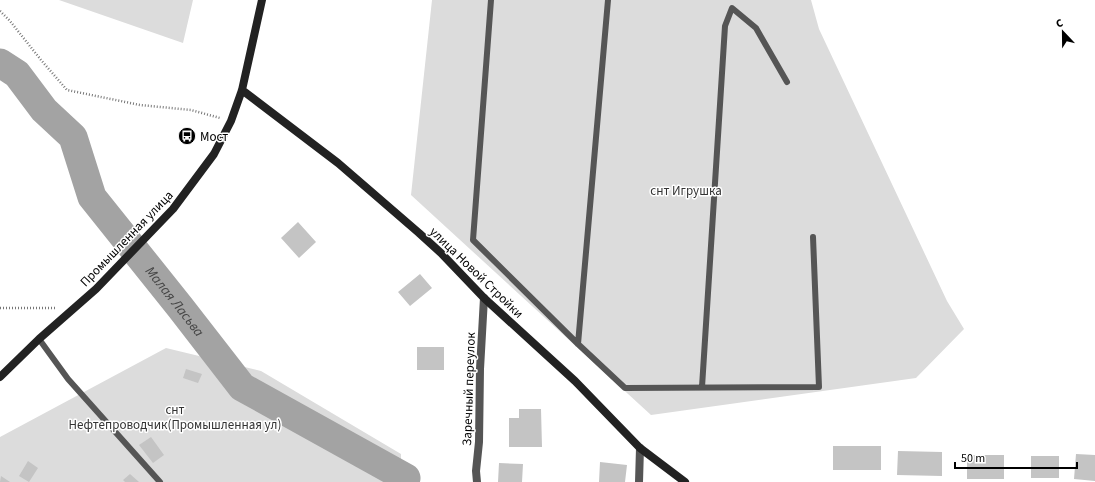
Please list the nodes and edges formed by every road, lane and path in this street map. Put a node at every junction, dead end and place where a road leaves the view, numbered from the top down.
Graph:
1 (262, 0) edge
2 (491, 0) edge
3 (608, 0) edge
4 (0, 11) edge
5 (787, 82) dead end
6 (242, 90) junction
7 (231, 121) junction
8 (813, 237) dead end
9 (484, 298) junction
10 (0, 308) edge
11 (74, 308) junction
12 (39, 339) junction
13 (578, 344) junction
14 (0, 377) edge
15 (702, 387) junction
16 (640, 448) junction
17 (160, 482) edge
18 (477, 482) edge
19 (639, 482) edge
20 (684, 482) edge

1 - 6 street, Промышленная улица
2 - 13 lane
3 - 13 lane
4 - 7 path
5 - 15 lane
6 - 7 street, Промышленная улица
6 - 9 street, улица Новой Стройки
7 - 11 street, Промышленная улица
8 - 15 lane
9 - 16 street, улица Новой Стройки
9 - 18 street, Заречный переулок
10 - 11 path
11 - 12 street, Промышленная улица
12 - 14 street, Промышленная улица
12 - 17 lane
13 - 15 lane
16 - 19 street
16 - 20 street, улица Новой Стройки

